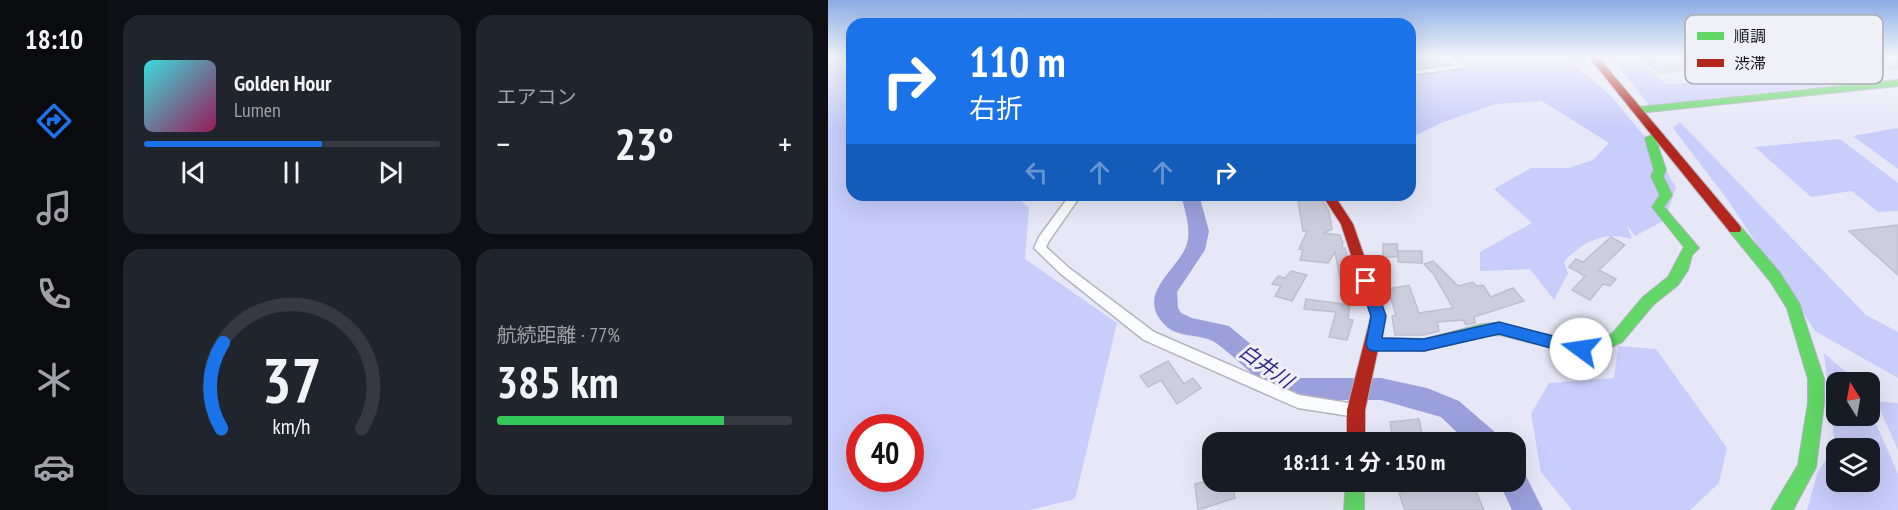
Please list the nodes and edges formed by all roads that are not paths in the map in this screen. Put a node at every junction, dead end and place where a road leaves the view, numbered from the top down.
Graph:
1 (1613, 81) edge
2 (1898, 82) edge
3 (1879, 84) edge
4 (1883, 84) edge
5 (1638, 110) junction
6 (1659, 135) junction
7 (1072, 201) edge
8 (1332, 201) edge
9 (1373, 344) junction
10 (1356, 410) junction
11 (1356, 432) edge
12 (1355, 492) edge
13 (1354, 510) edge
14 (1781, 510) edge

1 - 5 street
2 - 4 street
3 - 5 street
5 - 6 street
6 - 9 street
6 - 14 street
7 - 10 street
8 - 9 street
9 - 10 street
10 - 11 street
12 - 13 street

